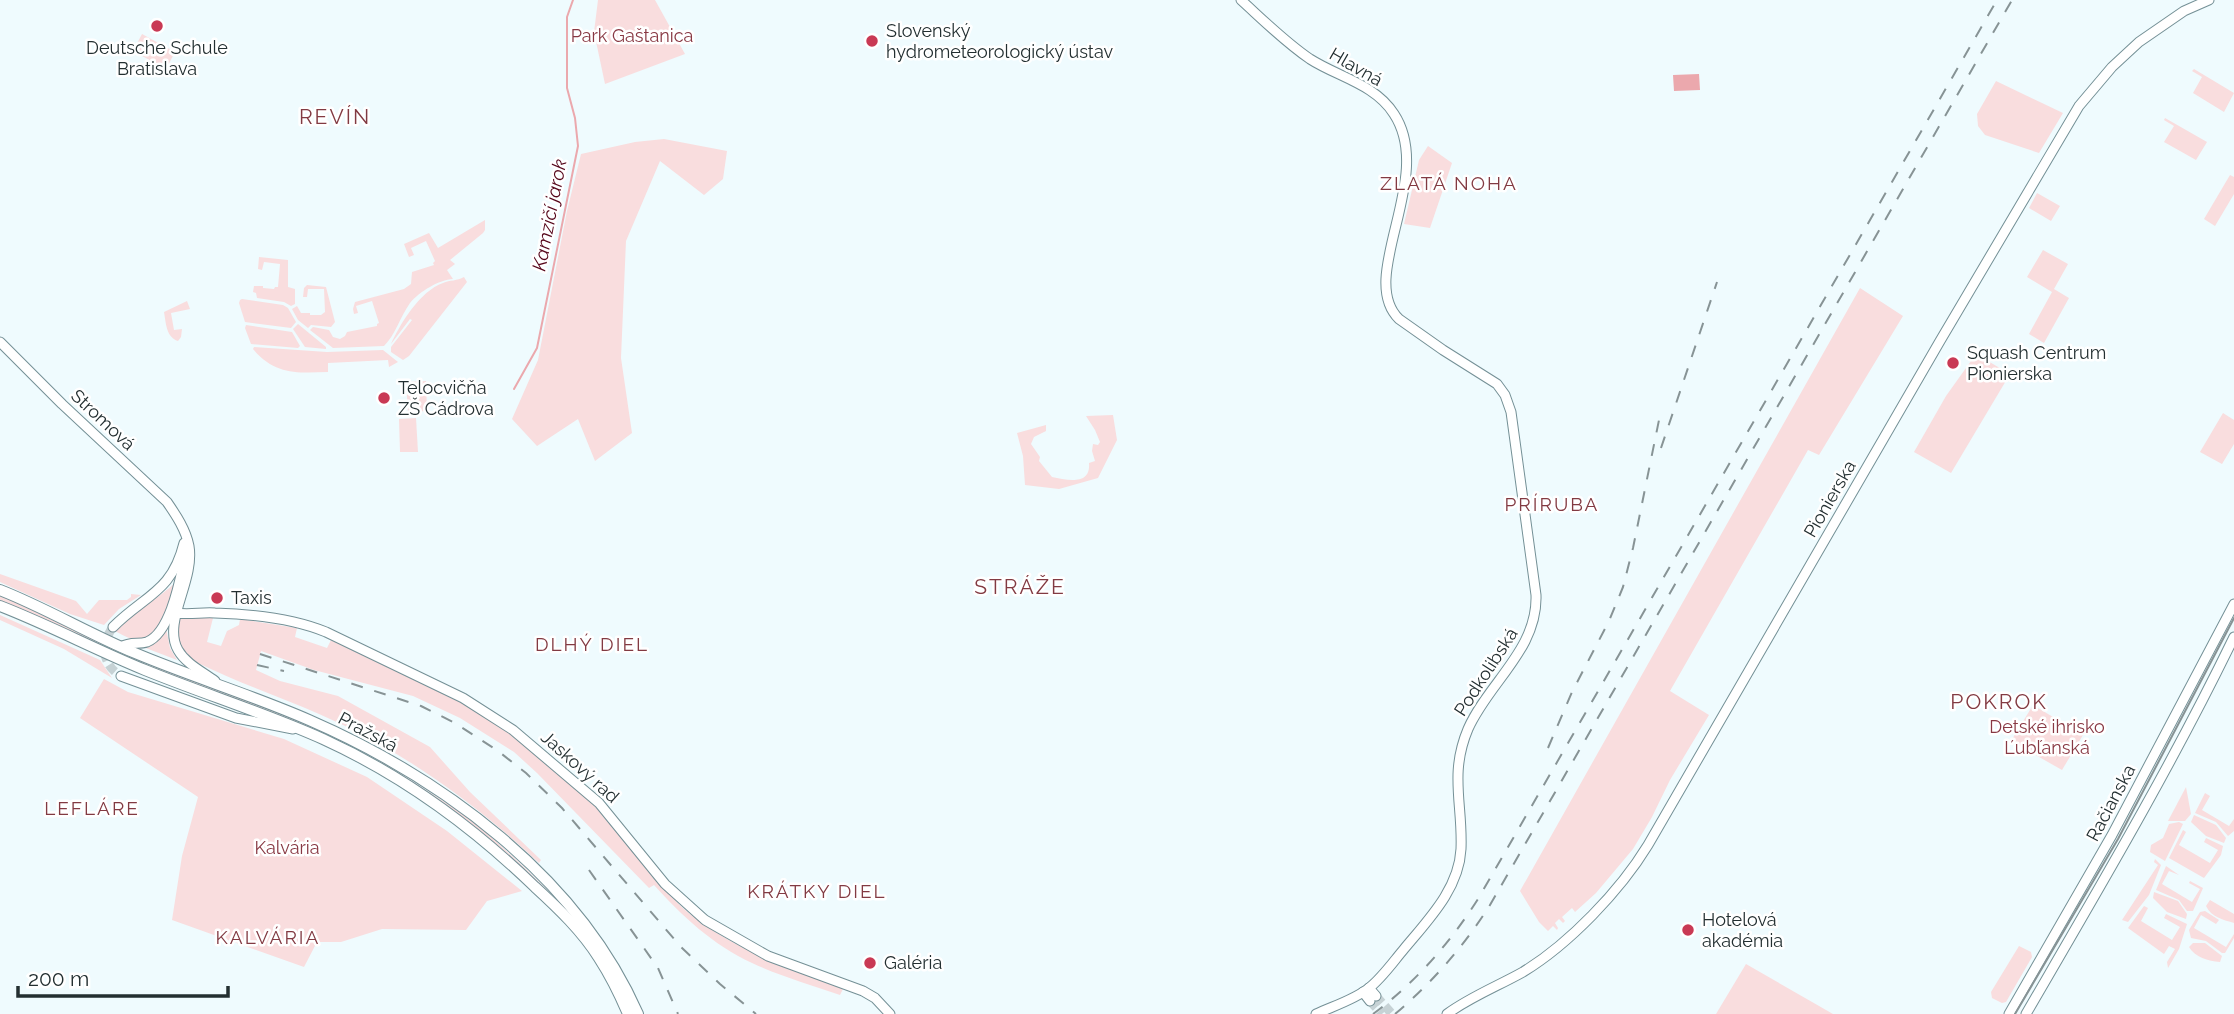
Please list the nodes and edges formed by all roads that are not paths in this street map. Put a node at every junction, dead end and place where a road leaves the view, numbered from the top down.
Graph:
1 (1241, 0) edge
2 (2209, 0) edge
3 (1391, 311) joint
4 (0, 342) edge
5 (181, 525) junction
6 (184, 542) junction
7 (0, 590) edge
8 (177, 604) junction
9 (2234, 604) edge
10 (0, 606) edge
11 (209, 613) junction
12 (113, 627) tunnel mouth
13 (2234, 637) edge
14 (121, 647) junction
15 (121, 676) tunnel mouth
16 (223, 686) junction
17 (302, 730) junction
18 (1366, 990) junction
19 (1373, 998) tunnel mouth
20 (628, 1014) edge
21 (638, 1014) edge
22 (890, 1014) edge
23 (1316, 1014) edge
24 (1447, 1014) edge
25 (2008, 1014) edge
26 (2026, 1014) edge

1 - 3 street, Hlavná
2 - 24 street, Pionierska
3 - 18 street, Podkolibská
4 - 5 street, Stromová
5 - 6 street, Stromová
5 - 8 street, Stromová
6 - 8 street, Stromová
6 - 12 street
7 - 14 main road, Pražská
8 - 11 street, Jaskový rad
8 - 11 street, Jaskový rad
8 - 14 street
8 - 16 street
9 - 25 street, Račianska
10 - 17 main road, Pražská
11 - 22 street, Jaskový rad
13 - 26 street, Račianska
14 - 16 main road, Pražská
15 - 17 street
16 - 21 main road, Pražská
17 - 20 main road, Pražská
18 - 19 street
18 - 23 street

